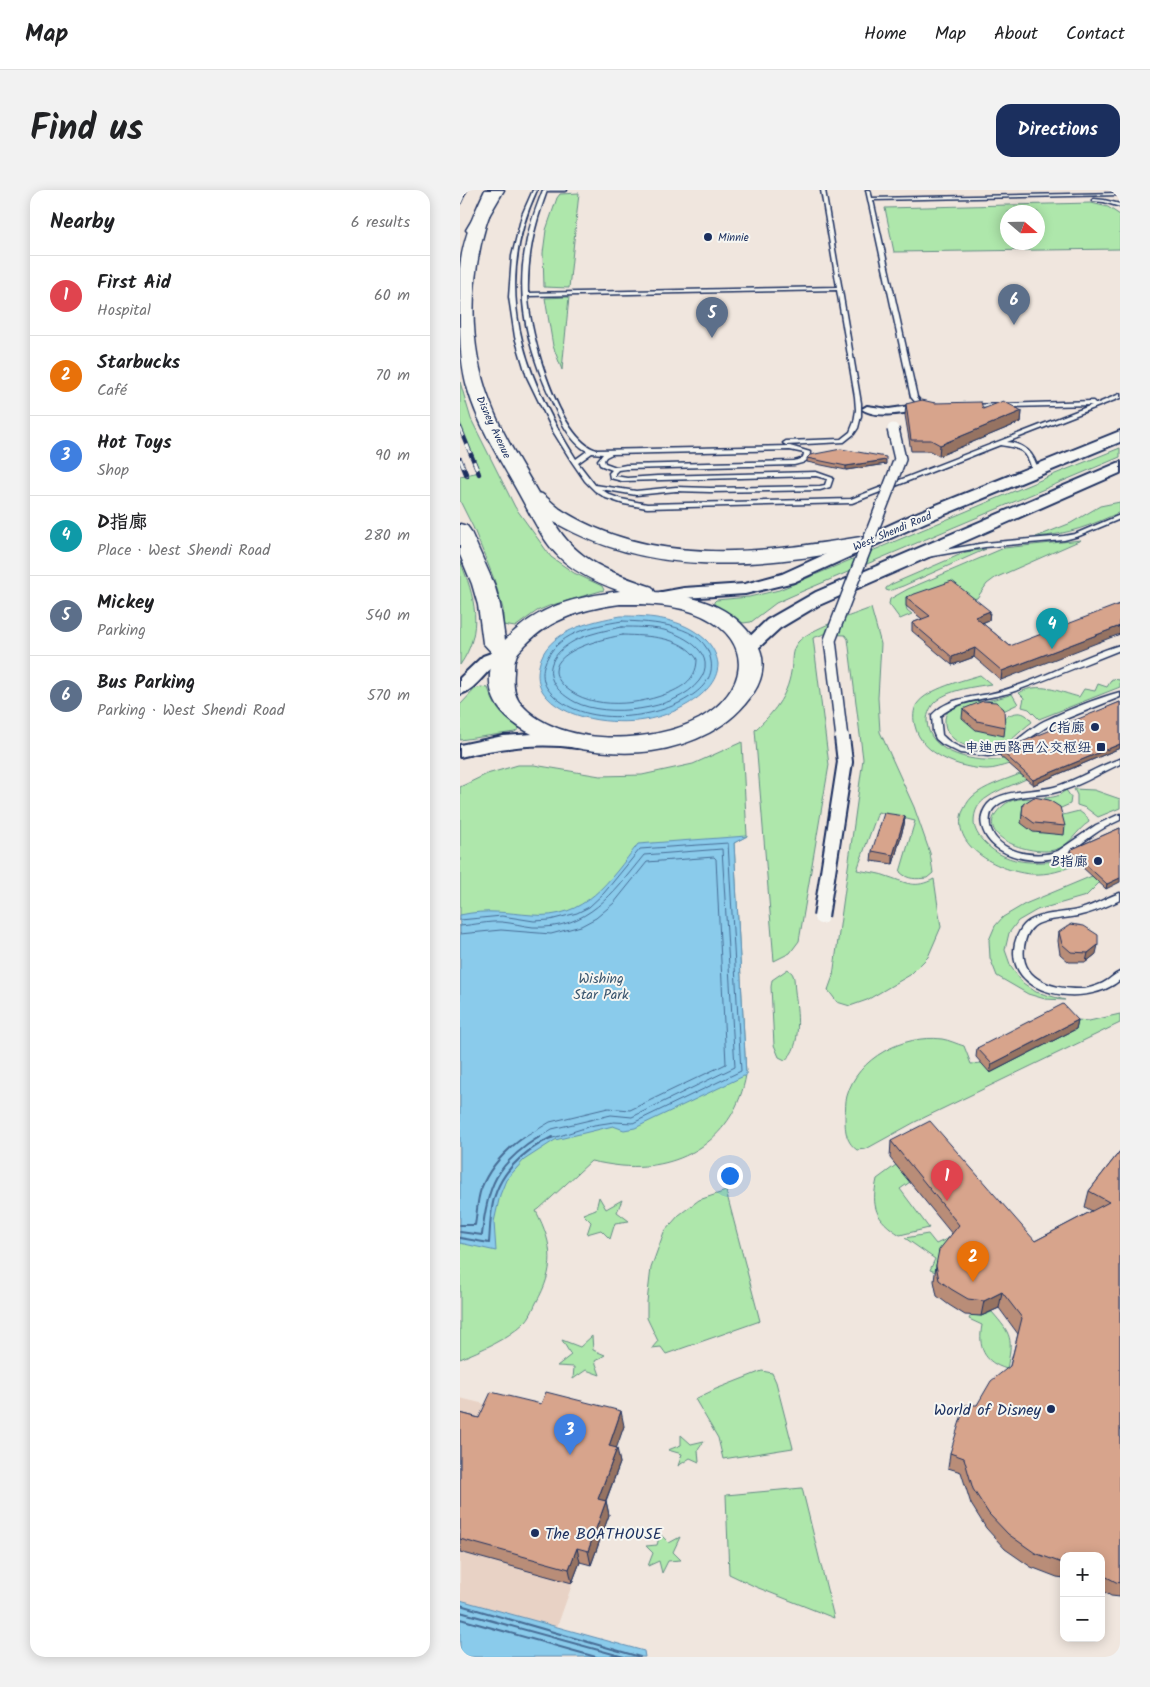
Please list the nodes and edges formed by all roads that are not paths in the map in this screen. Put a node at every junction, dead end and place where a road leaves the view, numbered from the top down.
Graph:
1 (535, 190) edge
2 (545, 190) edge
3 (565, 190) edge
4 (823, 190) edge
5 (868, 190) edge
6 (493, 192) edge
7 (1120, 194) edge
8 (870, 202) junction
9 (1120, 206) edge
10 (840, 288) junction
11 (525, 295) junction
12 (1120, 396) edge
13 (1100, 403) junction
14 (965, 406) edge
15 (936, 407) edge
16 (917, 408) edge
17 (867, 409) dead end
18 (889, 412) junction
19 (1120, 436) edge
20 (999, 444) junction
21 (583, 447) junction
22 (590, 451) junction
23 (610, 452) junction
24 (575, 462) junction
25 (1120, 468) edge
26 (616, 469) junction
27 (1035, 470) junction
28 (593, 486) junction
29 (527, 491) junction
30 (1120, 516) edge
31 (460, 530) edge
32 (861, 543) junction
33 (907, 559) junction
34 (657, 598) junction
35 (1120, 647) edge
36 (748, 648) junction
37 (505, 654) junction
38 (460, 688) edge
39 (1120, 694) edge
40 (577, 742) junction
41 (460, 752) edge
42 (1120, 761) edge
43 (1120, 817) edge
44 (1120, 896) edge
45 (821, 917) dead end
46 (1120, 976) edge

1 - 24 lane
2 - 3 lane
2 - 11 lane
4 - 10 lane
5 - 8 lane
6 - 29 highway, Disney Avenue
7 - 8 lane
8 - 9 lane
8 - 15 lane
10 - 11 lane
10 - 21 lane
11 - 21 lane
12 - 13 lane
13 - 14 lane
13 - 20 lane
16 - 18 street
17 - 18 street
18 - 45 street, bridge
19 - 27 street, West Shendi Road
20 - 27 lane
20 - 28 lane
21 - 22 lane
22 - 23 lane
22 - 24 lane
23 - 26 lane
23 - 26 lane
24 - 28 lane
25 - 33 street
26 - 28 lane
27 - 32 street, West Shendi Road
29 - 32 highway
29 - 34 highway, Disney Avenue
30 - 33 lane
31 - 37 highway
32 - 34 street, West Shendi Road
33 - 36 street
34 - 36 highway
34 - 37 highway
35 - 39 lane
36 - 40 highway
37 - 38 street
37 - 40 highway
40 - 41 street
42 - 43 lane
44 - 46 lane

